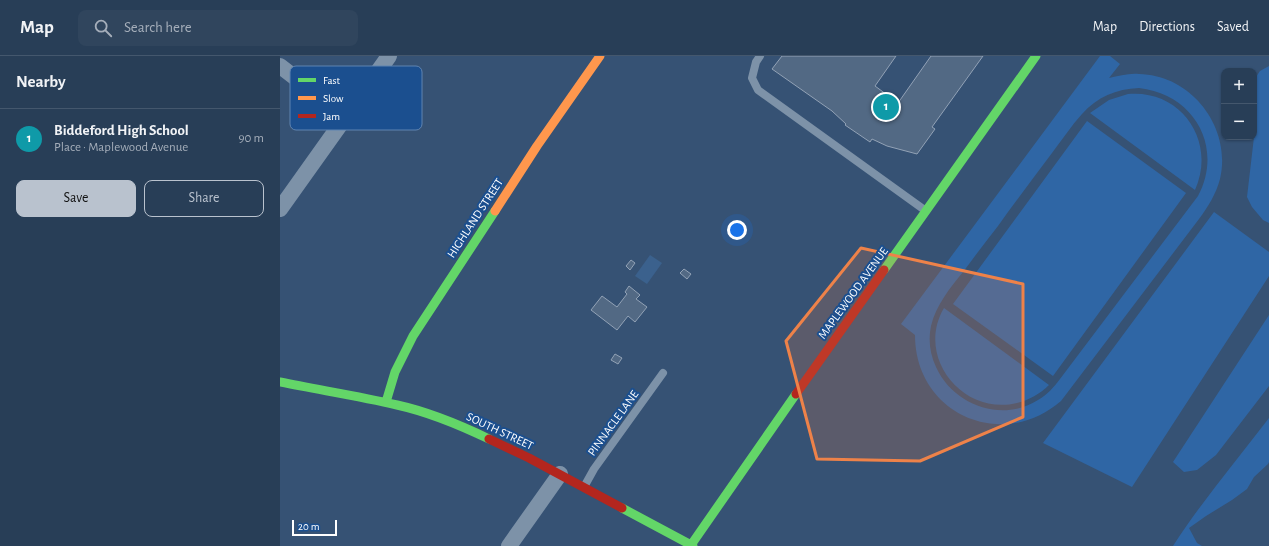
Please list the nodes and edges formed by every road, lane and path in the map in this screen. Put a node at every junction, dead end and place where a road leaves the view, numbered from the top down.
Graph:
1 (390, 56) edge
2 (600, 56) edge
3 (760, 56) edge
4 (1036, 56) edge
5 (280, 66) edge
6 (383, 66) edge
7 (290, 74) edge
8 (337, 130) edge
9 (280, 209) edge
10 (927, 212) junction
11 (663, 373) dead end
12 (280, 382) edge
13 (386, 402) junction
14 (560, 474) junction
15 (583, 487) junction
16 (692, 545) edge
17 (508, 546) edge

1 - 6 street
2 - 13 street, HIGHLAND STREET
3 - 10 lane
4 - 10 street, MAPLEWOOD AVENUE
5 - 7 street
8 - 9 street
10 - 16 street, MAPLEWOOD AVENUE
11 - 15 lane, PINNACLE LANE
12 - 13 street, SOUTH STREET
13 - 14 street, SOUTH STREET
14 - 15 street, SOUTH STREET
14 - 17 street
15 - 16 street, SOUTH STREET

